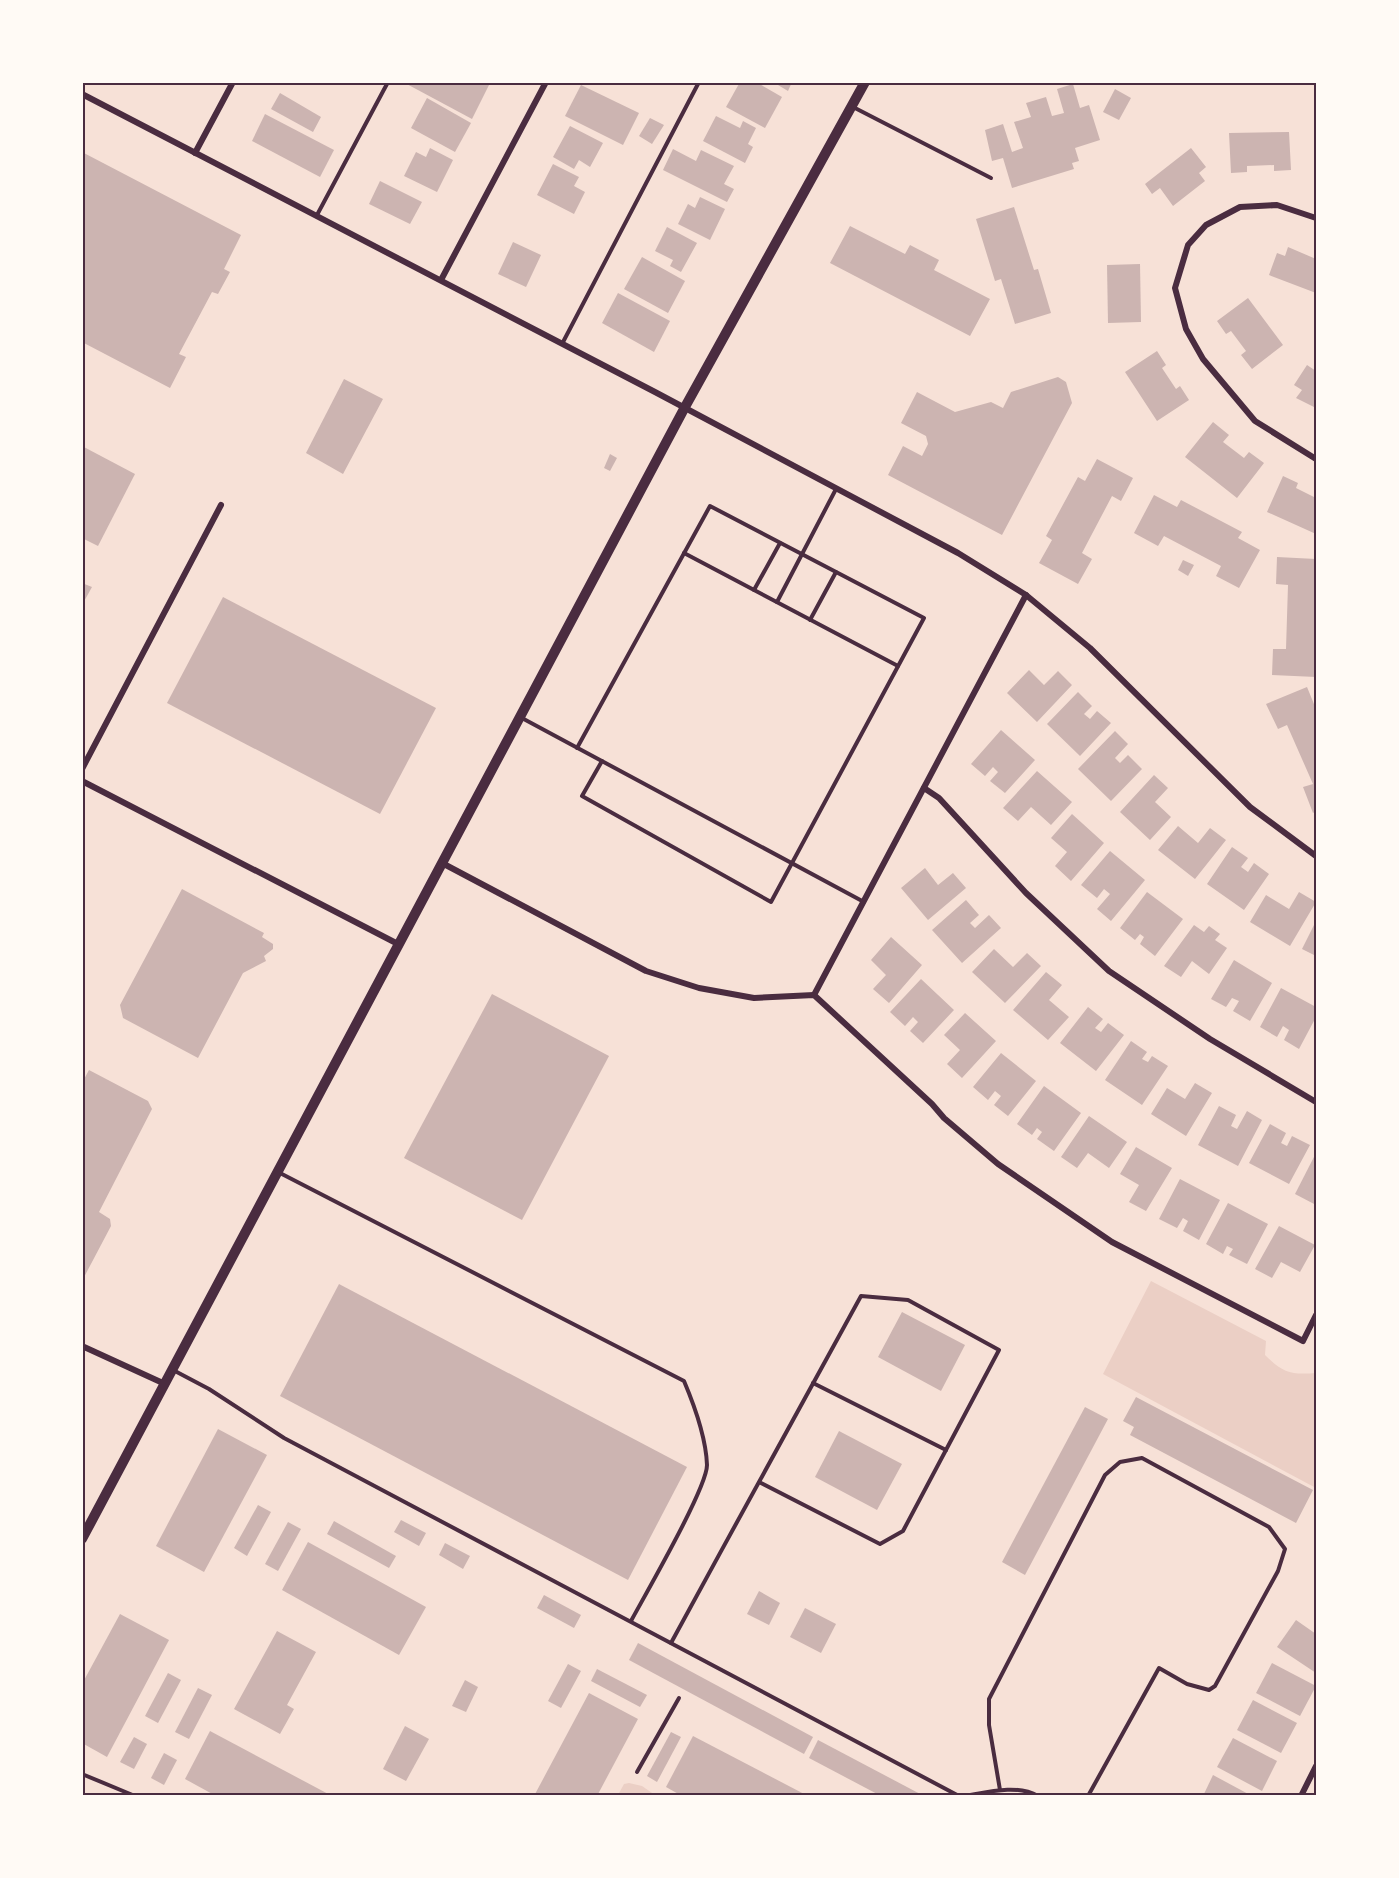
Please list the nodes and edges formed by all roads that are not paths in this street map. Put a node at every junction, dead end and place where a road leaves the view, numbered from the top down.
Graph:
1 (233, 82) edge
2 (388, 82) edge
3 (546, 82) edge
4 (699, 82) edge
5 (866, 82) edge
6 (82, 94) edge
7 (852, 107) junction
8 (195, 153) junction
9 (991, 178) dead end
10 (317, 215) junction
11 (1317, 218) edge
12 (441, 280) junction
13 (562, 344) junction
14 (685, 407) junction
15 (1317, 459) edge
16 (837, 488) junction
17 (221, 505) dead end
18 (780, 543) junction
19 (684, 553) junction
20 (802, 554) junction
21 (836, 572) junction
22 (754, 590) junction
23 (1026, 595) junction
24 (777, 602) junction
25 (810, 620) junction
26 (898, 666) junction
27 (520, 716) junction
28 (577, 747) junction
29 (602, 761) junction
30 (82, 769) edge
31 (82, 781) edge
32 (924, 788) junction
33 (1317, 856) edge
34 (442, 863) junction
35 (793, 864) junction
36 (864, 902) junction
37 (398, 944) junction
38 (814, 995) junction
39 (1317, 1102) edge
40 (278, 1172) junction
41 (1317, 1315) edge
42 (82, 1346) edge
43 (172, 1370) junction
44 (813, 1383) junction
45 (165, 1384) junction
46 (946, 1450) junction
47 (759, 1482) junction
48 (82, 1539) edge
49 (631, 1621) junction
50 (671, 1643) junction
51 (679, 1698) dead end
52 (1317, 1766) edge
53 (637, 1772) dead end
54 (82, 1774) edge
55 (1000, 1790) junction
56 (135, 1796) edge
57 (959, 1796) edge
58 (965, 1796) edge
59 (1038, 1796) edge
60 (1088, 1796) edge
61 (1301, 1796) edge

1 - 8 street
2 - 10 lane
3 - 12 street
4 - 13 lane
5 - 7 street
6 - 8 street
7 - 9 lane
7 - 14 street
8 - 10 street
10 - 12 street
11 - 15 street
12 - 13 street
13 - 14 street
14 - 16 street
14 - 27 street
16 - 20 lane
16 - 23 street
17 - 30 street
18 - 19 lane
18 - 20 lane
18 - 22 lane
19 - 22 lane
19 - 28 lane
20 - 21 lane
20 - 24 lane
21 - 25 lane
21 - 26 lane
22 - 24 lane
23 - 32 street
23 - 33 street
24 - 25 lane
25 - 26 lane
26 - 35 lane
27 - 28 lane
27 - 34 street
28 - 29 lane
29 - 35 lane
29 - 35 lane
31 - 37 street
32 - 36 street
32 - 39 street
34 - 37 street
34 - 38 street
35 - 36 lane
36 - 38 street
37 - 40 street
38 - 41 street
40 - 43 street
40 - 49 lane
42 - 45 street
43 - 45 street
43 - 49 lane
44 - 46 lane
44 - 46 lane
44 - 47 lane
45 - 48 street
46 - 47 lane
47 - 50 lane
49 - 50 lane
50 - 57 lane
51 - 53 lane
52 - 61 street
54 - 56 lane
55 - 58 lane
55 - 59 lane
55 - 60 lane

